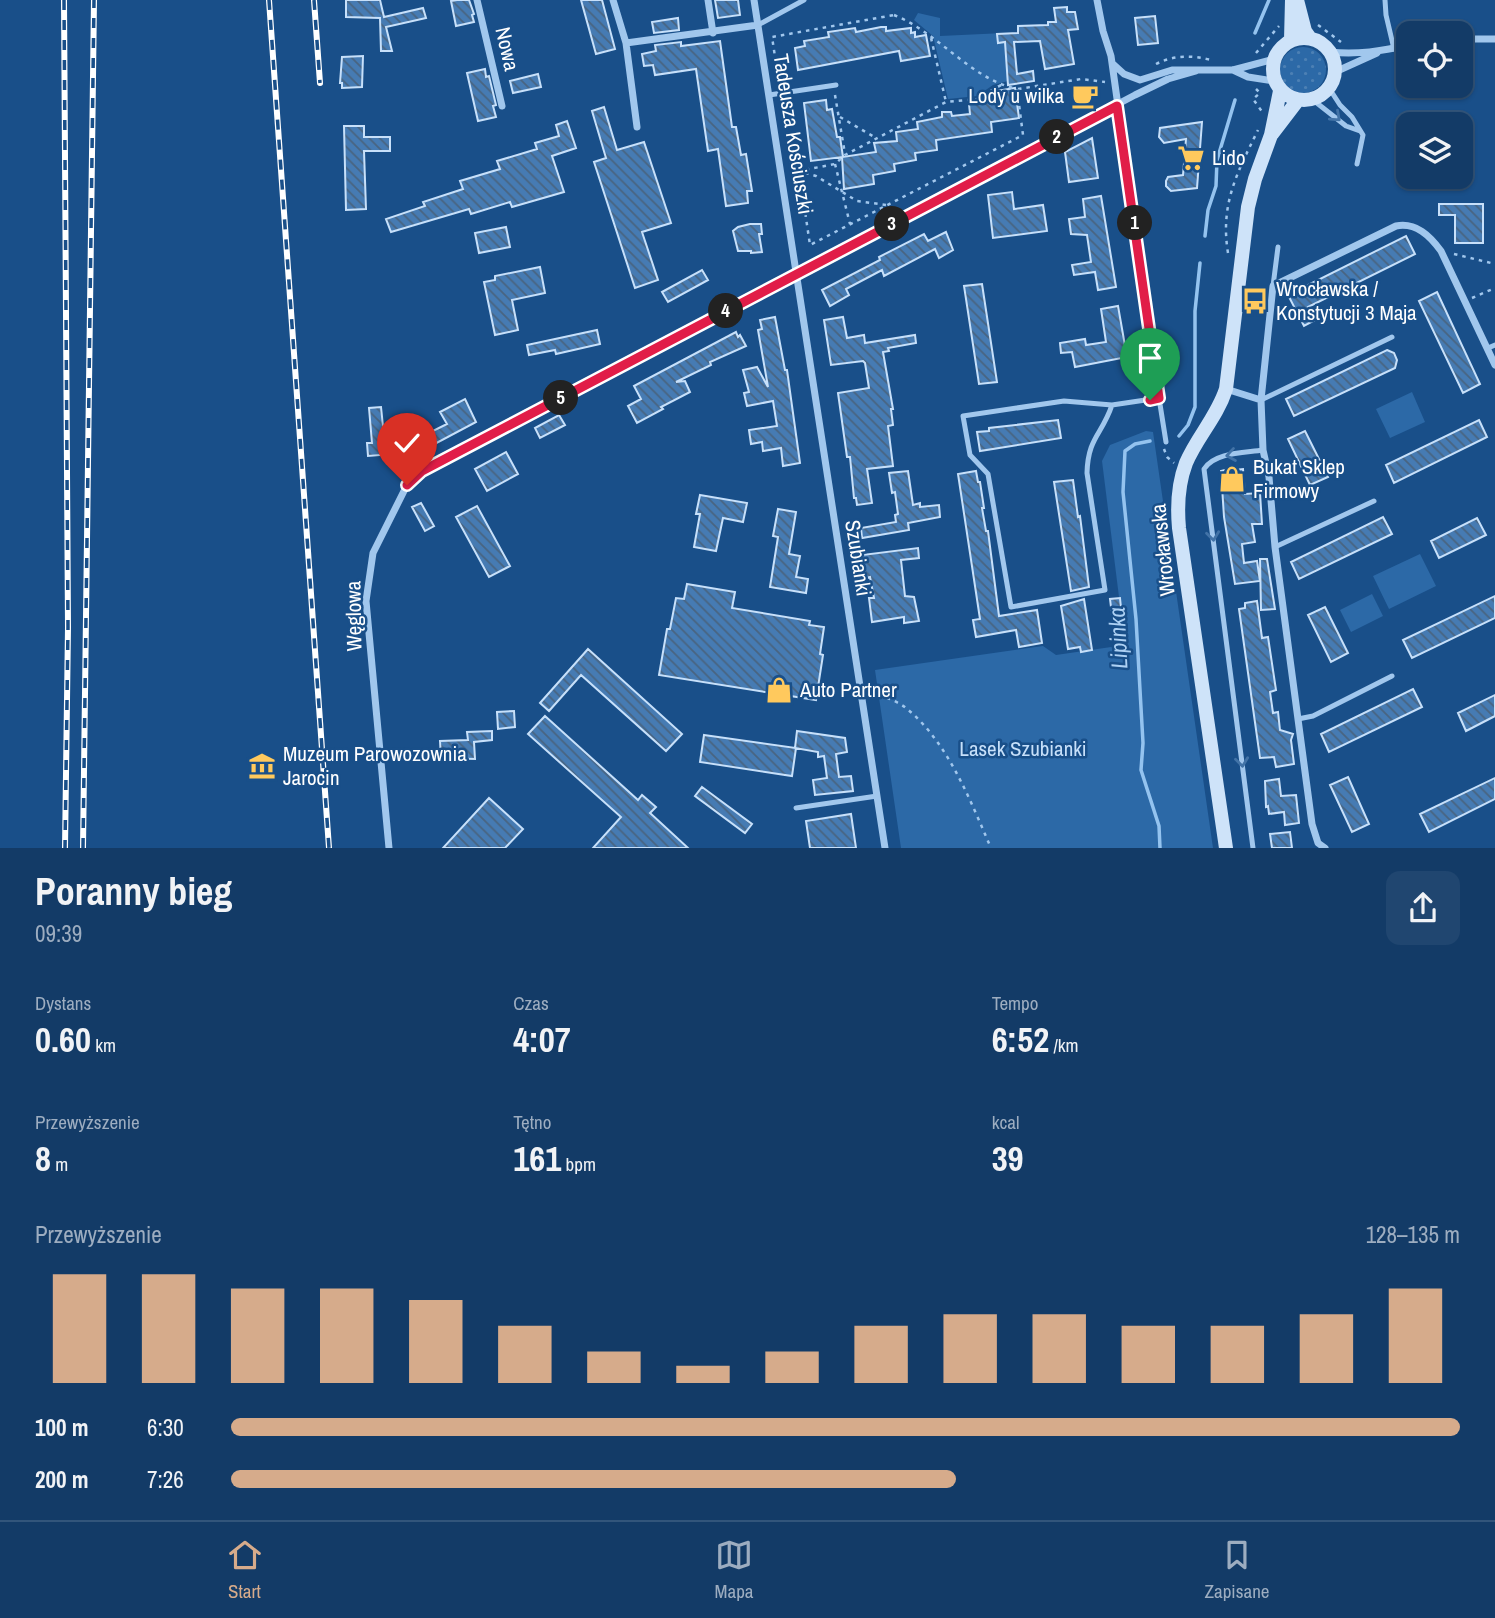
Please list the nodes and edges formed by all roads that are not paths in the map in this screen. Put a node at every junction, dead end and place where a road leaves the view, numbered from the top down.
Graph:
1 (477, 0) edge
2 (613, 0) edge
3 (708, 0) edge
4 (754, 0) edge
5 (804, 0) edge
6 (1097, 0) edge
7 (1294, 0) edge
8 (1385, 0) edge
9 (1297, 22) junction
10 (758, 25) junction
11 (713, 33) junction
12 (1310, 38) junction
13 (1473, 39) edge
14 (1495, 39) edge
15 (1291, 40) junction
16 (626, 43) junction
17 (1394, 49) joint
18 (1337, 50) junction
19 (1377, 52) junction
20 (1274, 59) junction
21 (1113, 64) junction
22 (1233, 70) junction
23 (1196, 71) junction
24 (1335, 72) junction
25 (836, 85) dead end
26 (1277, 86) junction
27 (1329, 88) junction
28 (769, 95) junction
29 (1305, 100) junction
30 (502, 106) dead end
31 (1117, 106) junction
32 (637, 127) dead end
33 (1360, 131) junction
34 (1271, 135) junction
35 (1357, 164) dead end
36 (1278, 247) dead end
37 (797, 273) junction
38 (1272, 286) junction
39 (1392, 337) dead end
40 (1491, 346) edge
41 (1495, 365) edge
42 (1226, 390) junction
43 (1159, 398) junction
44 (1261, 400) junction
45 (1112, 405) junction
46 (1166, 442) dead end
47 (1263, 450) junction
48 (1374, 501) dead end
49 (1275, 547) junction
50 (1392, 676) dead end
51 (1298, 719) junction
52 (877, 796) junction
53 (796, 808) dead end
54 (388, 848) edge
55 (885, 848) edge
56 (1226, 848) edge
57 (1253, 848) edge
58 (1325, 848) edge

1 - 30 street, Nowa
2 - 16 street
3 - 11 street
4 - 10 street, Tadeusza Kościuszki
5 - 10 lane
6 - 21 street
7 - 9 street
8 - 17 lane
9 - 12 street
9 - 15 street
10 - 11 street
10 - 28 street, Tadeusza Kościuszki
11 - 16 street
12 - 15 street
12 - 18 street
13 - 14 street
15 - 20 street
16 - 32 street
17 - 19 street
18 - 19 street
18 - 24 street
19 - 24 street
20 - 22 street, Węglowa
20 - 26 street
21 - 23 street, Węglowa
21 - 31 street
22 - 23 street, Węglowa
22 - 26 street, Węglowa
23 - 31 street, Węglowa
24 - 27 street
25 - 28 lane
26 - 29 street
26 - 34 street, Wrocławska
27 - 29 street
27 - 33 lane
28 - 37 street, Tadeusza Kościuszki
29 -> 33 lane
29 - 34 street, Wrocławska
31 - 37 street, Węglowa
31 - 43 street
33 - 35 lane
34 - 42 street, Wrocławska
36 - 38 lane
37 - 52 street, Szubianki
37 - 54 street, Węglowa
38 - 40 street
38 - 44 street
39 - 44 lane
40 - 41 street
42 - 44 street
42 - 56 street, Wrocławska
43 - 45 lane
43 - 46 lane
44 - 47 street
45 - 45 lane
47 - 49 street
47 -> 57 lane
48 - 49 lane
49 - 51 street
50 - 51 lane
51 - 58 street
52 - 53 lane
52 - 55 street, Szubianki

